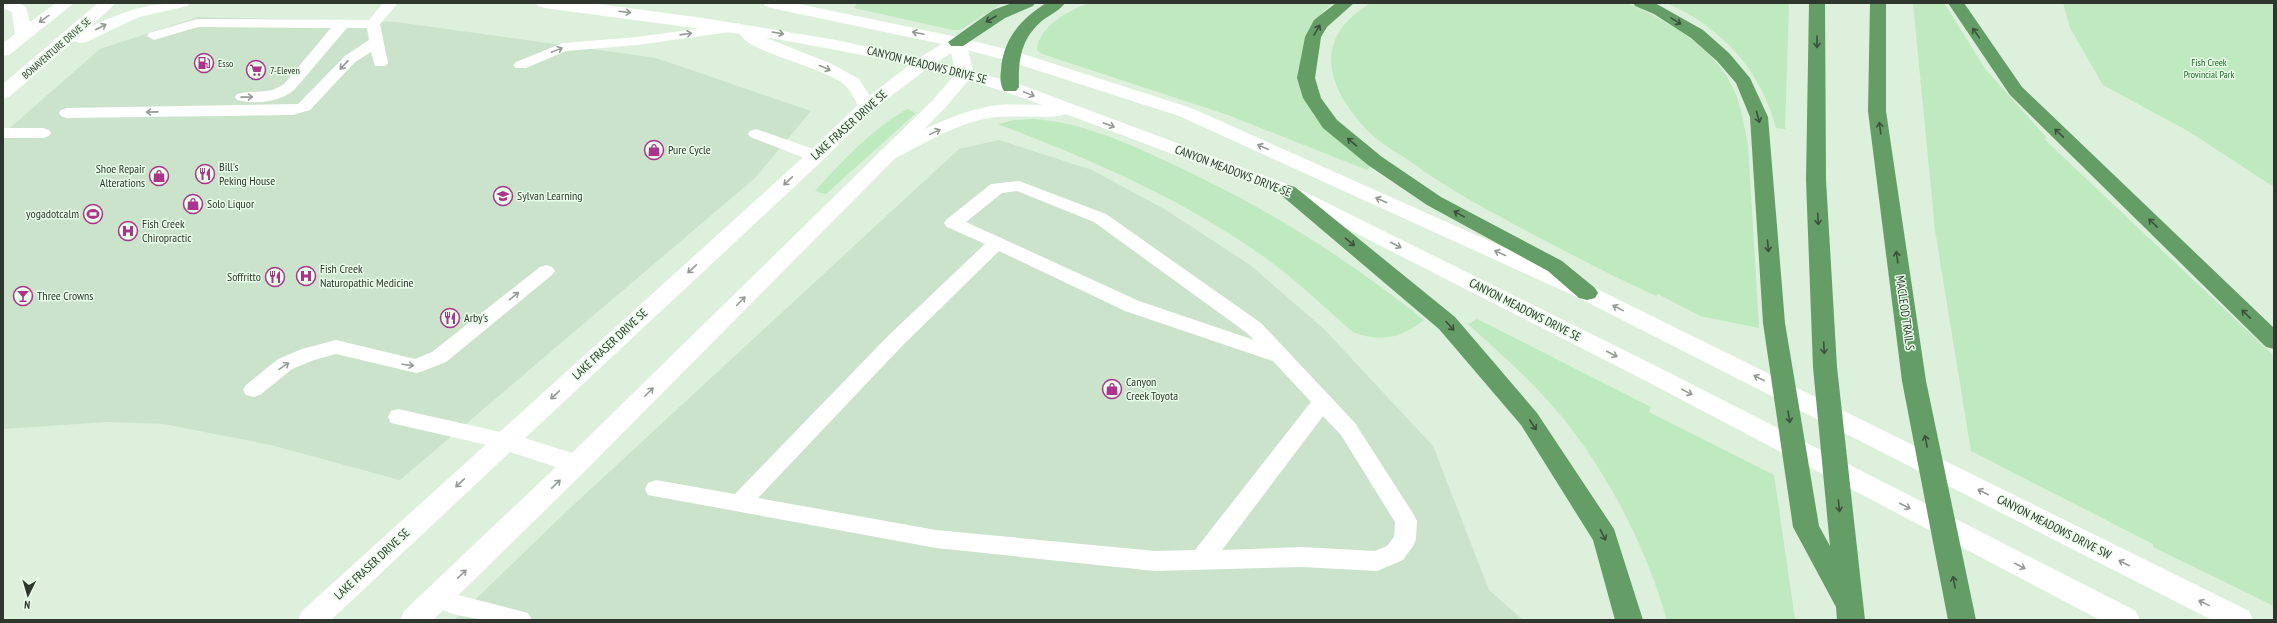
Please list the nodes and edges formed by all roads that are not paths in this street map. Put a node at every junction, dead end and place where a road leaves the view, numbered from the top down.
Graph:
1 (6, 3) edge
2 (66, 3) edge
3 (108, 3) edge
4 (182, 3) edge
5 (391, 3) edge
6 (544, 3) edge
7 (771, 3) edge
8 (1026, 3) edge
9 (1057, 3) edge
10 (1346, 3) edge
11 (1641, 3) edge
12 (1817, 3) edge
13 (1878, 3) edge
14 (1956, 3) edge
15 (343, 24) junction
16 (373, 24) junction
17 (740, 27) junction
18 (23, 34) junction
19 (154, 36) dead end
20 (376, 42) junction
21 (956, 42) junction
22 (54, 50) junction
23 (3, 51) edge
24 (1011, 56) junction
25 (380, 62) dead end
26 (922, 64) junction
27 (521, 65) dead end
28 (965, 74) junction
29 (1010, 87) junction
30 (3, 93) edge
31 (82, 99) dead end
32 (867, 106) junction
33 (1072, 111) junction
34 (67, 113) dead end
35 (3, 133) edge
36 (43, 134) dead end
37 (756, 134) dead end
38 (887, 155) junction
39 (816, 156) junction
40 (1288, 191) junction
41 (997, 243) junction
42 (546, 271) dead end
43 (1588, 293) junction
44 (2274, 341) edge
45 (1282, 357) junction
46 (253, 390) dead end
47 (1322, 402) junction
48 (398, 417) dead end
49 (505, 441) junction
50 (576, 464) junction
51 (656, 489) dead end
52 (739, 504) junction
53 (1200, 560) junction
54 (439, 596) junction
55 (1850, 612) edge
56 (312, 620) edge
57 (414, 620) edge
58 (520, 620) edge
59 (1629, 620) edge
60 (1962, 620) edge
61 (2126, 620) edge
62 (2239, 620) edge

1 - 18 main road
2 -> 18 main road
3 - 22 main road, BONAVENTURE DRIVE SE
22 -> 4 main road
5 - 16 lane
6 -> 17 main road, CANYON MEADOWS DRIVE SE
21 -> 7 main road
8 -> 21 highway
9 - 24 highway
43 -> 10 highway
11 -> 55 highway
12 -> 55 highway
60 -> 13 highway, MACLEOD TRAIL S
44 -> 14 highway
15 - 16 lane
15 - 19 lane
31 -> 15 lane
16 - 20 lane
17 -> 26 main road, CANYON MEADOWS DRIVE SE
27 -> 17 lane
17 -> 32 main road
18 - 23 main road
20 - 25 lane
20 -> 34 lane
21 - 24 main road
21 - 26 main road, LAKE FRASER DRIVE SE
21 - 28 main road
22 - 30 main road, BONAVENTURE DRIVE SE
24 - 29 highway
43 -> 24 main road
26 - 28 main road, CANYON MEADOWS DRIVE SE
26 - 32 main road, LAKE FRASER DRIVE SE
28 - 29 main road, CANYON MEADOWS DRIVE SE
28 - 38 main road
29 -> 33 main road, CANYON MEADOWS DRIVE SE
32 - 39 main road, LAKE FRASER DRIVE SE
38 -> 33 main road
33 -> 40 main road, CANYON MEADOWS DRIVE SE
35 - 36 lane
37 - 39 lane
50 -> 38 main road
39 -> 49 main road, LAKE FRASER DRIVE SE
40 -> 59 highway
40 -> 61 main road, CANYON MEADOWS DRIVE SE
41 - 45 lane
41 - 45 lane
41 - 52 lane
46 -> 42 lane
62 -> 43 main road, CANYON MEADOWS DRIVE SW
45 - 47 lane
47 - 53 lane
47 - 53 lane
48 - 49 lane
49 - 50 main road
49 -> 56 main road, LAKE FRASER DRIVE SE
54 -> 50 main road
51 - 52 lane
52 - 53 lane
54 - 57 main road
54 - 58 lane

